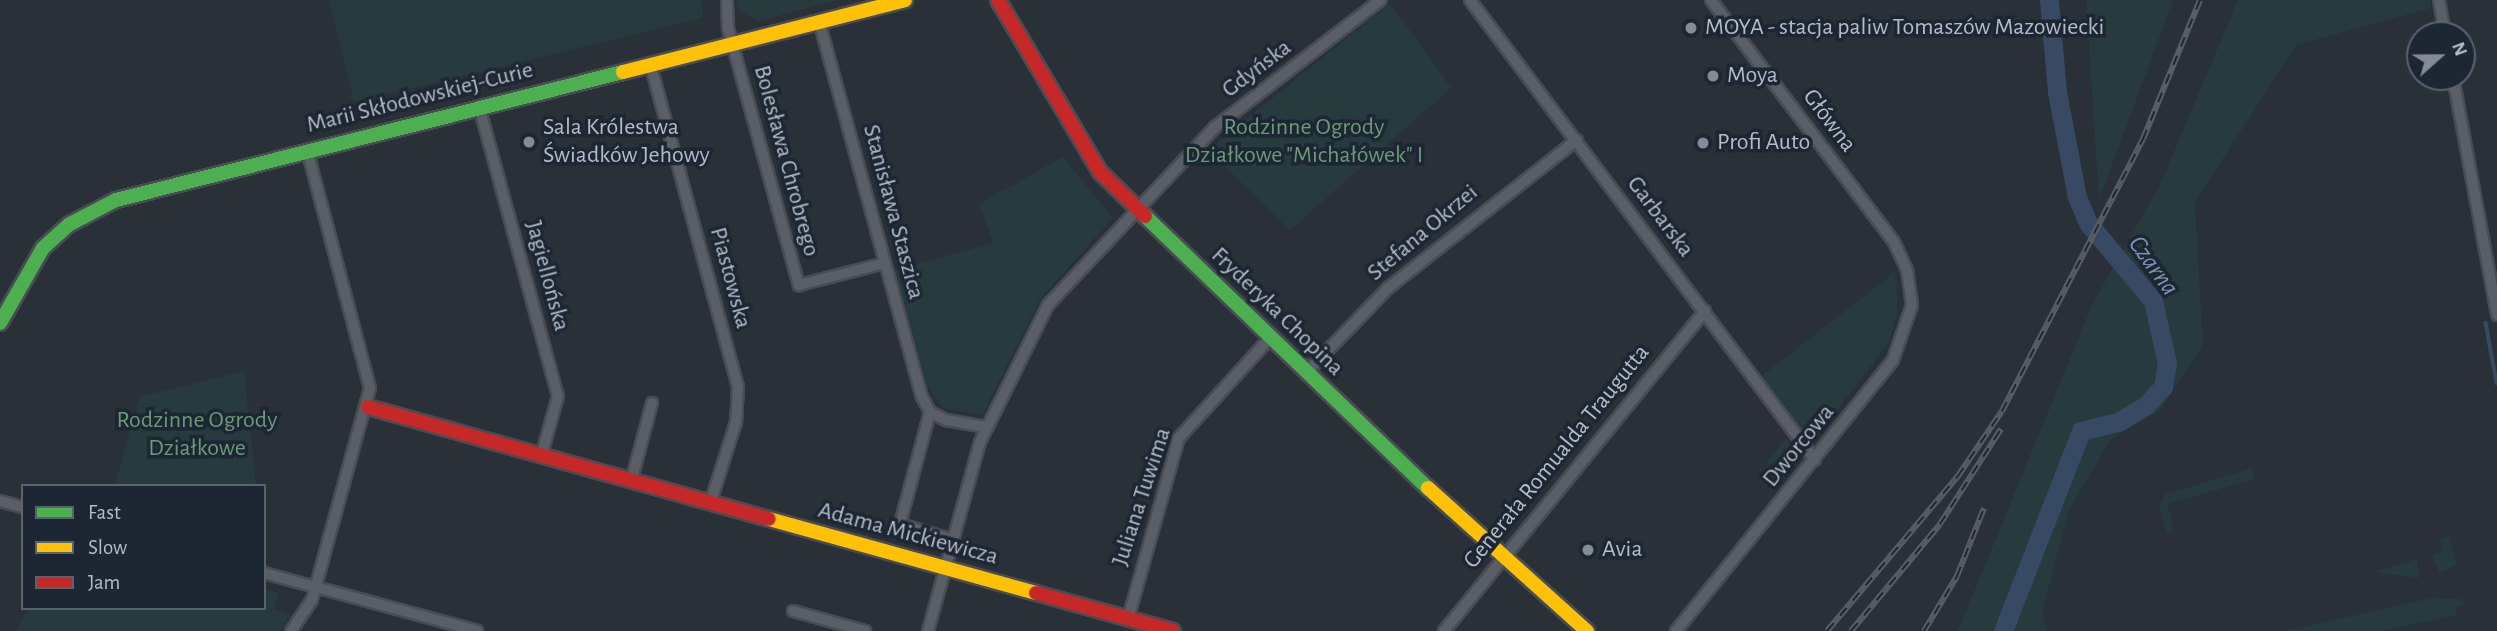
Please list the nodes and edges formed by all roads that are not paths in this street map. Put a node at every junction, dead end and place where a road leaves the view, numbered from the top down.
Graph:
1 (727, 0) edge
2 (905, 0) edge
3 (998, 0) edge
4 (1381, 0) edge
5 (1470, 0) edge
6 (1711, 0) edge
7 (2439, 0) edge
8 (819, 21) junction
9 (2443, 21) edge
10 (732, 42) junction
11 (650, 63) junction
12 (2456, 91) edge
13 (479, 106) junction
14 (1577, 140) junction
15 (307, 150) junction
16 (1136, 208) junction
17 (2492, 258) edge
18 (885, 263) junction
19 (1908, 270) joint
20 (1705, 312) junction
21 (2497, 312) edge
22 (1, 316) edge
23 (1271, 337) junction
24 (1307, 372) junction
25 (652, 403) dead end
26 (368, 407) junction
27 (930, 412) junction
28 (986, 427) junction
29 (541, 457) junction
30 (1815, 460) junction
31 (631, 482) junction
32 (0, 501) edge
33 (710, 503) junction
34 (21, 506) edge
35 (953, 540) junction
36 (1503, 559) junction
37 (945, 568) junction
38 (266, 574) edge
39 (315, 587) junction
40 (793, 611) dead end
41 (1128, 619) junction
42 (1570, 619) junction
43 (291, 631) edge
44 (477, 631) edge
45 (865, 631) edge
46 (928, 631) edge
47 (1173, 631) edge
48 (1444, 631) edge
49 (1581, 631) edge
50 (1587, 631) edge
51 (1676, 631) edge

1 - 10 street
2 - 8 street, Marii Skłodowskiej-Curie
3 - 16 street, Fryderyka Chopina
4 - 16 street, Gdyńska
5 - 14 street, Garbarska
6 - 19 street, Główna
7 - 9 street
8 - 10 street, Marii Skłodowskiej-Curie
8 - 18 street, Stanisława Staszica
10 - 11 street, Marii Skłodowskiej-Curie
10 - 18 street, Bolesława Chrobrego
11 - 13 street, Marii Skłodowskiej-Curie
11 - 33 street, Piastowska
12 - 17 street
13 - 15 street, Marii Skłodowskiej-Curie
13 - 29 street, Jagiellońska
14 - 20 street, Garbarska
14 - 24 street, Stefana Okrzei
15 - 22 street, Marii Skłodowskiej-Curie
15 - 26 street
16 - 23 street, Fryderyka Chopina
16 - 28 street, Gdyńska
17 - 21 street
18 - 27 street, Stanisława Staszica
19 - 30 street, Dworcowa
20 - 30 street, Garbarska
20 - 36 street, Generała Romualda Traugutta
23 - 24 street, Fryderyka Chopina
23 - 41 street, Juliana Tuwima
24 - 36 street, Fryderyka Chopina
25 - 31 street
26 - 29 street, Adama Mickiewicza
26 - 39 street
27 - 28 street
27 - 35 street
28 - 35 street, Gdyńska
29 - 31 street, Adama Mickiewicza
30 - 51 street, Dworcowa
31 - 33 street, Adama Mickiewicza
32 - 34 street
33 - 37 street, Adama Mickiewicza
35 - 37 street, Gdyńska
36 - 42 street, Fryderyka Chopina
36 - 48 street, Generała Romualda Traugutta
37 - 41 street, Adama Mickiewicza
37 - 46 street, Gdyńska
38 - 39 street
39 - 43 street
39 - 44 street
40 - 45 street
41 - 47 street, Adama Mickiewicza
42 - 49 street, Fryderyka Chopina
42 - 50 street, Fryderyka Chopina

